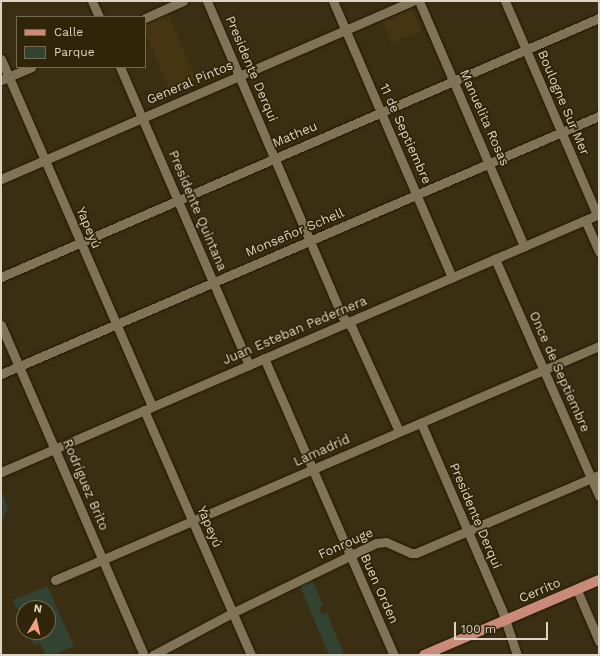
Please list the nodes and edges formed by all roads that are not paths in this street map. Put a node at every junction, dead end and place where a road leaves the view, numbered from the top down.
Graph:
1 (92, 1) edge
2 (183, 1) edge
3 (207, 1) edge
4 (333, 1) edge
5 (412, 1) edge
6 (419, 1) edge
7 (505, 1) edge
8 (99, 16) edge
9 (146, 18) edge
10 (599, 18) edge
11 (345, 30) junction
12 (525, 50) junction
13 (1, 58) edge
14 (29, 68) edge
15 (120, 68) edge
16 (240, 76) junction
17 (5, 78) edge
18 (453, 81) junction
19 (381, 112) junction
20 (599, 116) edge
21 (142, 118) junction
22 (561, 132) junction
23 (275, 158) junction
24 (45, 160) junction
25 (490, 164) junction
26 (1, 179) edge
27 (417, 194) junction
28 (178, 199) junction
29 (598, 214) edge
30 (585, 220) junction
31 (312, 241) junction
32 (80, 242) junction
33 (524, 246) junction
34 (599, 252) edge
35 (495, 259) junction
36 (1, 277) edge
37 (452, 277) junction
38 (214, 282) junction
39 (349, 324) junction
40 (1, 325) edge
41 (116, 325) junction
42 (599, 346) edge
43 (264, 358) junction
44 (249, 365) junction
45 (19, 366) junction
46 (544, 370) junction
47 (1, 374) edge
48 (148, 408) junction
49 (421, 423) junction
50 (399, 431) junction
51 (55, 448) junction
52 (313, 469) junction
53 (1, 472) edge
54 (595, 476) edge
55 (599, 496) edge
56 (192, 521) junction
57 (467, 531) junction
58 (349, 555) junction
59 (103, 560) junction
60 (56, 580) dead end
61 (599, 580) edge
62 (577, 590) junction
63 (232, 613) junction
64 (505, 620) junction
65 (599, 641) edge
66 (144, 655) edge
67 (153, 655) edge
68 (250, 655) edge
69 (394, 655) edge
70 (424, 655) edge
71 (517, 655) edge

1 - 8 street
2 - 9 street
3 - 16 street, Presidente Derqui
4 - 11 street, 11 de Septiembre
5 - 11 street, General Pintos
6 - 18 street, Manuelita Rosas
7 - 12 street, Boulogne Sur Mer
10 - 12 street, Matheu
11 - 16 street, General Pintos
11 - 19 street, 11 de Septiembre
12 - 18 street, Matheu
12 - 22 street, Boulogne Sur Mer
13 - 17 street, Yapeyú
14 - 17 street
15 - 21 street, Presidente Quintana
16 - 21 street, General Pintos
16 - 23 street, Presidente Derqui
17 - 24 street, Yapeyú
18 - 19 street, Matheu
18 - 25 street, Manuelita Rosas
19 - 23 street, Matheu
19 - 27 street, 11 de Septiembre
20 - 22 street, Monseñor Schell
21 - 24 street, General Pintos
21 - 28 street, Presidente Quintana
22 - 25 street, Monseñor Schell
22 - 29 street, Boulogne Sur Mer
23 - 28 street, Matheu
23 - 31 street, Presidente Derqui
24 - 26 street, General Pintos
24 - 32 street, Yapeyú
25 - 27 street, Monseñor Schell
25 - 33 street, Manuelita Rosas
27 - 31 street, Monseñor Schell
27 - 37 street, 11 de Septiembre
28 - 32 street, Matheu
28 - 38 street, Presidente Quintana
29 - 30 street, Juan Esteban Pedernera
30 - 33 street, Juan Esteban Pedernera
30 - 34 street
31 - 38 street, Monseñor Schell
31 - 39 street, Presidente Derqui
32 - 36 street, Matheu
32 - 41 street, Yapeyú
33 - 35 street, Juan Esteban Pedernera
35 - 37 street, Juan Esteban Pedernera
35 - 46 street, Once de Septiembre
37 - 39 street, Juan Esteban Pedernera
38 - 41 street, Monseñor Schell
38 - 44 street, Presidente Quintana
39 - 43 street, Juan Esteban Pedernera
39 - 50 street, Presidente Derqui
40 - 45 street, Rodríguez Brito
41 - 45 street, Monseñor Schell
41 - 48 street, Yapeyú
42 - 46 street, Lamadrid
43 - 44 street, Juan Esteban Pedernera
43 - 52 street, Buen Orden
44 - 48 street, Juan Esteban Pedernera
45 - 47 street, Monseñor Schell
45 - 51 street, Rodríguez Brito
46 - 49 street, Lamadrid
46 - 54 street, Once de Septiembre
48 - 51 street, Juan Esteban Pedernera
48 - 56 street, Yapeyú
49 - 50 street, Lamadrid
49 - 57 street, Presidente Derqui
50 - 52 street, Lamadrid
51 - 53 street, Juan Esteban Pedernera
51 - 59 street, Rodríguez Brito
52 - 56 street, Lamadrid
52 - 58 street, Buen Orden
54 - 55 street, Once de Septiembre
54 - 57 street, Fonrouge
56 - 59 street, Lamadrid
56 - 63 street, Yapeyú
57 - 58 street, Fonrouge
57 - 64 street, Presidente Derqui
58 - 63 street, Fonrouge
58 - 69 street, Buen Orden
59 - 60 street, Lamadrid
59 - 66 street, Rodríguez Brito
61 - 62 main road, Cerrito
62 - 64 main road, Cerrito
62 - 65 street
63 - 67 street, Fonrouge
63 - 68 street, Yapeyú
64 - 70 main road, Cerrito
64 - 71 street, Presidente Derqui

